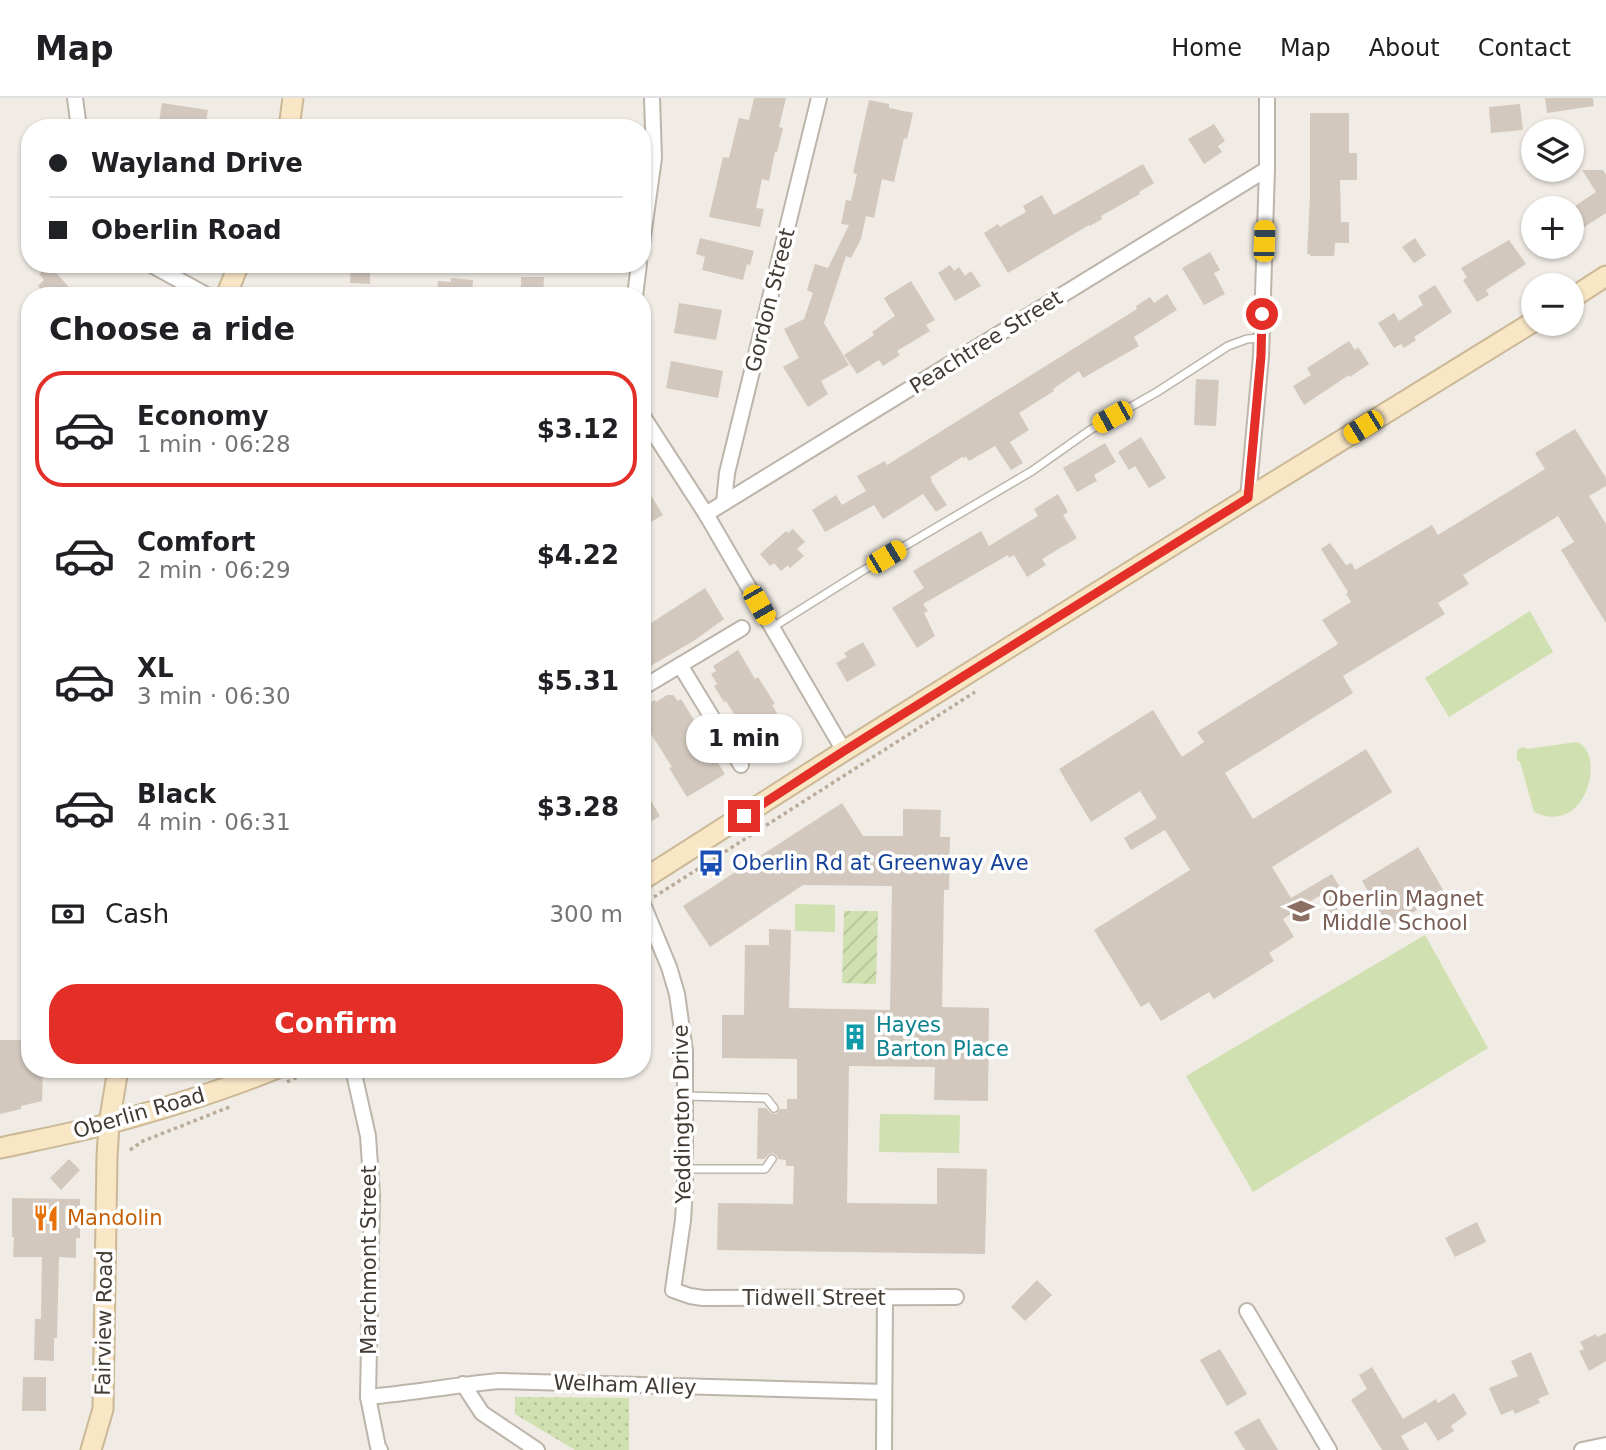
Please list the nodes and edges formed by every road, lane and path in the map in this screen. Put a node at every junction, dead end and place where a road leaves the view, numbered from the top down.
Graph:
1 (75, 98) edge
2 (293, 98) edge
3 (652, 98) edge
4 (819, 98) edge
5 (1267, 98) edge
6 (78, 119) edge
7 (290, 119) edge
8 (1267, 169) junction
9 (651, 180) edge
10 (166, 273) edge
11 (1606, 276) edge
12 (192, 287) edge
13 (1584, 290) edge
14 (1521, 329) edge
15 (1261, 338) junction
16 (651, 429) edge
17 (1248, 498) junction
18 (724, 503) junction
19 (706, 514) junction
20 (742, 628) dead end
21 (772, 628) junction
22 (680, 665) junction
23 (651, 683) edge
24 (964, 699) dead end
25 (844, 751) junction
26 (741, 765) dead end
27 (651, 874) edge
28 (659, 894) dead end
29 (651, 924) edge
30 (117, 1078) edge
31 (253, 1078) edge
32 (355, 1078) edge
33 (684, 1096) junction
34 (774, 1108) dead end
35 (109, 1124) junction
36 (183, 1126) dead end
37 (0, 1148) edge
38 (130, 1150) dead end
39 (772, 1159) dead end
40 (685, 1169) junction
41 (673, 1290) joint
42 (885, 1297) junction
43 (956, 1297) dead end
44 (1247, 1311) dead end
45 (463, 1384) junction
46 (884, 1392) junction
47 (368, 1396) junction
48 (1606, 1445) edge
49 (91, 1450) edge
50 (380, 1450) edge
51 (537, 1450) edge
52 (884, 1450) edge
53 (1329, 1450) edge
54 (1582, 1450) edge

1 - 6 street
2 - 7 main road
3 - 9 street
4 - 18 street, Gordon Street
5 - 8 street
8 - 15 street
8 - 18 street, Peachtree Street
10 - 12 street
11 - 13 main road
14 - 17 main road
15 - 17 street
15 - 21 lane
16 - 19 street
17 - 25 main road
18 - 19 street, Peachtree Street
19 - 21 street
20 - 22 street
21 - 25 street
22 - 23 street
22 - 26 street
24 - 28 path
25 - 27 main road
29 - 33 street, Yeddington Drive
30 - 35 main road, Fairview Road
31 - 35 main road, Oberlin Road
32 - 47 street, Marchmont Street
33 - 34 lane
33 - 40 street, Yeddington Drive
35 - 37 main road, Oberlin Road
35 - 49 main road, Fairview Road
36 - 38 path
39 - 40 lane
40 - 41 street, Yeddington Drive
41 - 42 street, Tidwell Street
42 - 43 street, Tidwell Street
42 - 46 street
44 - 53 street
45 - 46 street, Welham Alley
45 - 47 street, Welham Alley
45 - 51 street
46 - 52 street
47 - 50 street, Marchmont Street
48 - 54 street

